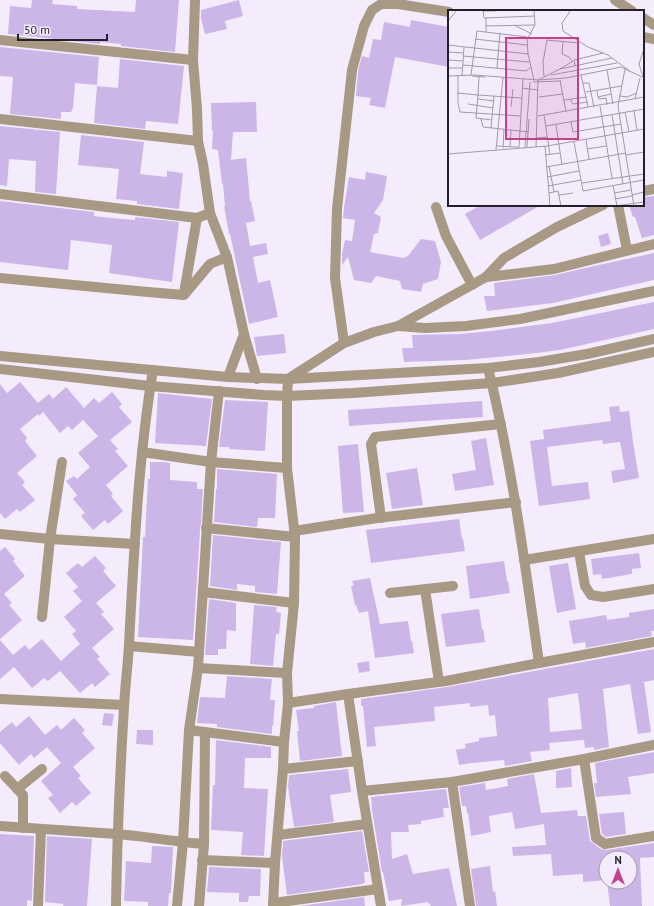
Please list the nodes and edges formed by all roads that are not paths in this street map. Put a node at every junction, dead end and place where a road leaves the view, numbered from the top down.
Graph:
1 (195, 0) edge
2 (615, 0) edge
3 (630, 10) edge
4 (448, 12) edge
5 (644, 19) edge
6 (654, 25) edge
7 (644, 38) edge
8 (654, 39) edge
9 (0, 40) edge
10 (193, 60) junction
11 (0, 120) edge
12 (198, 141) junction
13 (654, 189) edge
14 (644, 191) edge
15 (0, 194) edge
16 (599, 206) edge
17 (618, 206) edge
18 (436, 207) dead end
19 (210, 213) junction
20 (197, 218) junction
21 (654, 244) edge
22 (627, 250) junction
23 (227, 257) junction
24 (486, 277) junction
25 (0, 278) edge
26 (472, 285) junction
27 (654, 291) edge
28 (184, 294) junction
29 (398, 326) junction
30 (244, 334) junction
31 (654, 339) edge
32 (344, 343) junction
33 (654, 352) edge
34 (0, 356) edge
35 (488, 368) junction
36 (0, 369) edge
37 (153, 370) junction
38 (228, 377) junction
39 (257, 379) junction
40 (288, 379) junction
41 (492, 383) junction
42 (150, 386) junction
43 (219, 391) junction
44 (287, 396) junction
45 (501, 424) junction
46 (142, 452) junction
47 (62, 462) dead end
48 (211, 462) junction
49 (287, 468) junction
50 (516, 502) junction
51 (381, 518) junction
52 (206, 528) junction
53 (0, 534) edge
54 (294, 534) junction
55 (50, 539) junction
56 (654, 539) edge
57 (135, 544) junction
58 (580, 552) junction
59 (524, 560) junction
60 (454, 586) dead end
61 (654, 589) edge
62 (425, 590) junction
63 (203, 592) junction
64 (390, 593) dead end
65 (294, 604) junction
66 (42, 617) dead end
67 (654, 642) edge
68 (129, 646) junction
69 (199, 652) junction
70 (539, 663) junction
71 (198, 668) junction
72 (287, 673) junction
73 (439, 682) junction
74 (348, 694) junction
75 (0, 699) edge
76 (288, 703) junction
77 (124, 706) junction
78 (189, 730) junction
79 (205, 732) junction
80 (284, 742) junction
81 (654, 746) edge
82 (584, 759) junction
83 (358, 761) junction
84 (42, 769) dead end
85 (282, 769) junction
86 (4, 776) dead end
87 (452, 782) junction
88 (17, 789) junction
89 (362, 791) junction
90 (367, 824) junction
91 (0, 826) edge
92 (23, 828) junction
93 (41, 830) junction
94 (117, 834) junction
95 (278, 835) junction
96 (654, 836) edge
97 (183, 842) junction
98 (204, 844) junction
99 (202, 860) junction
100 (275, 863) junction
101 (378, 889) junction
102 (273, 904) edge
103 (38, 906) edge
104 (116, 906) edge
105 (177, 906) edge
106 (199, 906) edge
107 (381, 906) edge
108 (470, 906) edge

1 - 10 street
2 - 3 street
4 - 32 street
5 - 6 street
7 - 8 street
9 - 10 street
10 - 12 street
11 - 12 street
12 - 19 street
13 - 14 street
15 - 20 street
16 - 24 street
17 - 22 street
18 - 26 street
19 - 20 street
19 - 23 street
20 - 28 street
21 - 22 street
22 - 24 street
23 - 28 street
23 - 30 street
24 - 26 street
25 - 28 street
26 - 29 street
27 - 29 street
29 - 32 street
30 - 38 street
30 - 39 street
31 - 35 street
32 - 40 street
33 - 41 street
34 - 37 street
35 - 40 street
35 - 41 street
36 - 42 street
37 - 38 street
37 - 42 street
38 - 39 street
39 - 40 street
40 - 44 street
41 - 44 street
41 - 45 street
42 - 43 street
42 - 46 street
43 - 44 street
43 - 48 street
44 - 49 street
45 - 50 street
45 - 51 street
46 - 48 street
46 - 57 street
47 - 55 street
48 - 49 street
48 - 52 street
49 - 54 street
50 - 51 street
50 - 59 street
51 - 54 street
52 - 54 street
52 - 63 street
53 - 55 street
54 - 65 street
55 - 57 street
55 - 66 street
56 - 58 street
57 - 68 street
58 - 59 street
58 - 61 street
59 - 70 street
60 - 62 street
62 - 64 street
62 - 73 street
63 - 65 street
63 - 69 street
65 - 72 street
67 - 70 street
68 - 69 street
68 - 77 street
69 - 71 street
70 - 73 street
71 - 72 street
71 - 78 street
72 - 76 street
73 - 74 street
74 - 76 street
74 - 83 street
75 - 77 street
76 - 80 street
77 - 94 street
78 - 79 street
78 - 97 street
79 - 80 street
79 - 98 street
80 - 85 street
81 - 82 street
82 - 87 street
82 - 96 street
83 - 85 street
83 - 89 street
84 - 88 street
85 - 95 street
86 - 88 street
87 - 89 street
87 - 108 street
88 - 92 street
89 - 90 street
90 - 95 street
90 - 101 street
91 - 92 street
92 - 93 street
93 - 94 street
93 - 103 street
94 - 97 street
94 - 104 street
95 - 100 street
97 - 98 street
97 - 105 street
98 - 99 street
99 - 100 street
99 - 106 street
100 - 102 street
101 - 102 street
101 - 107 street

